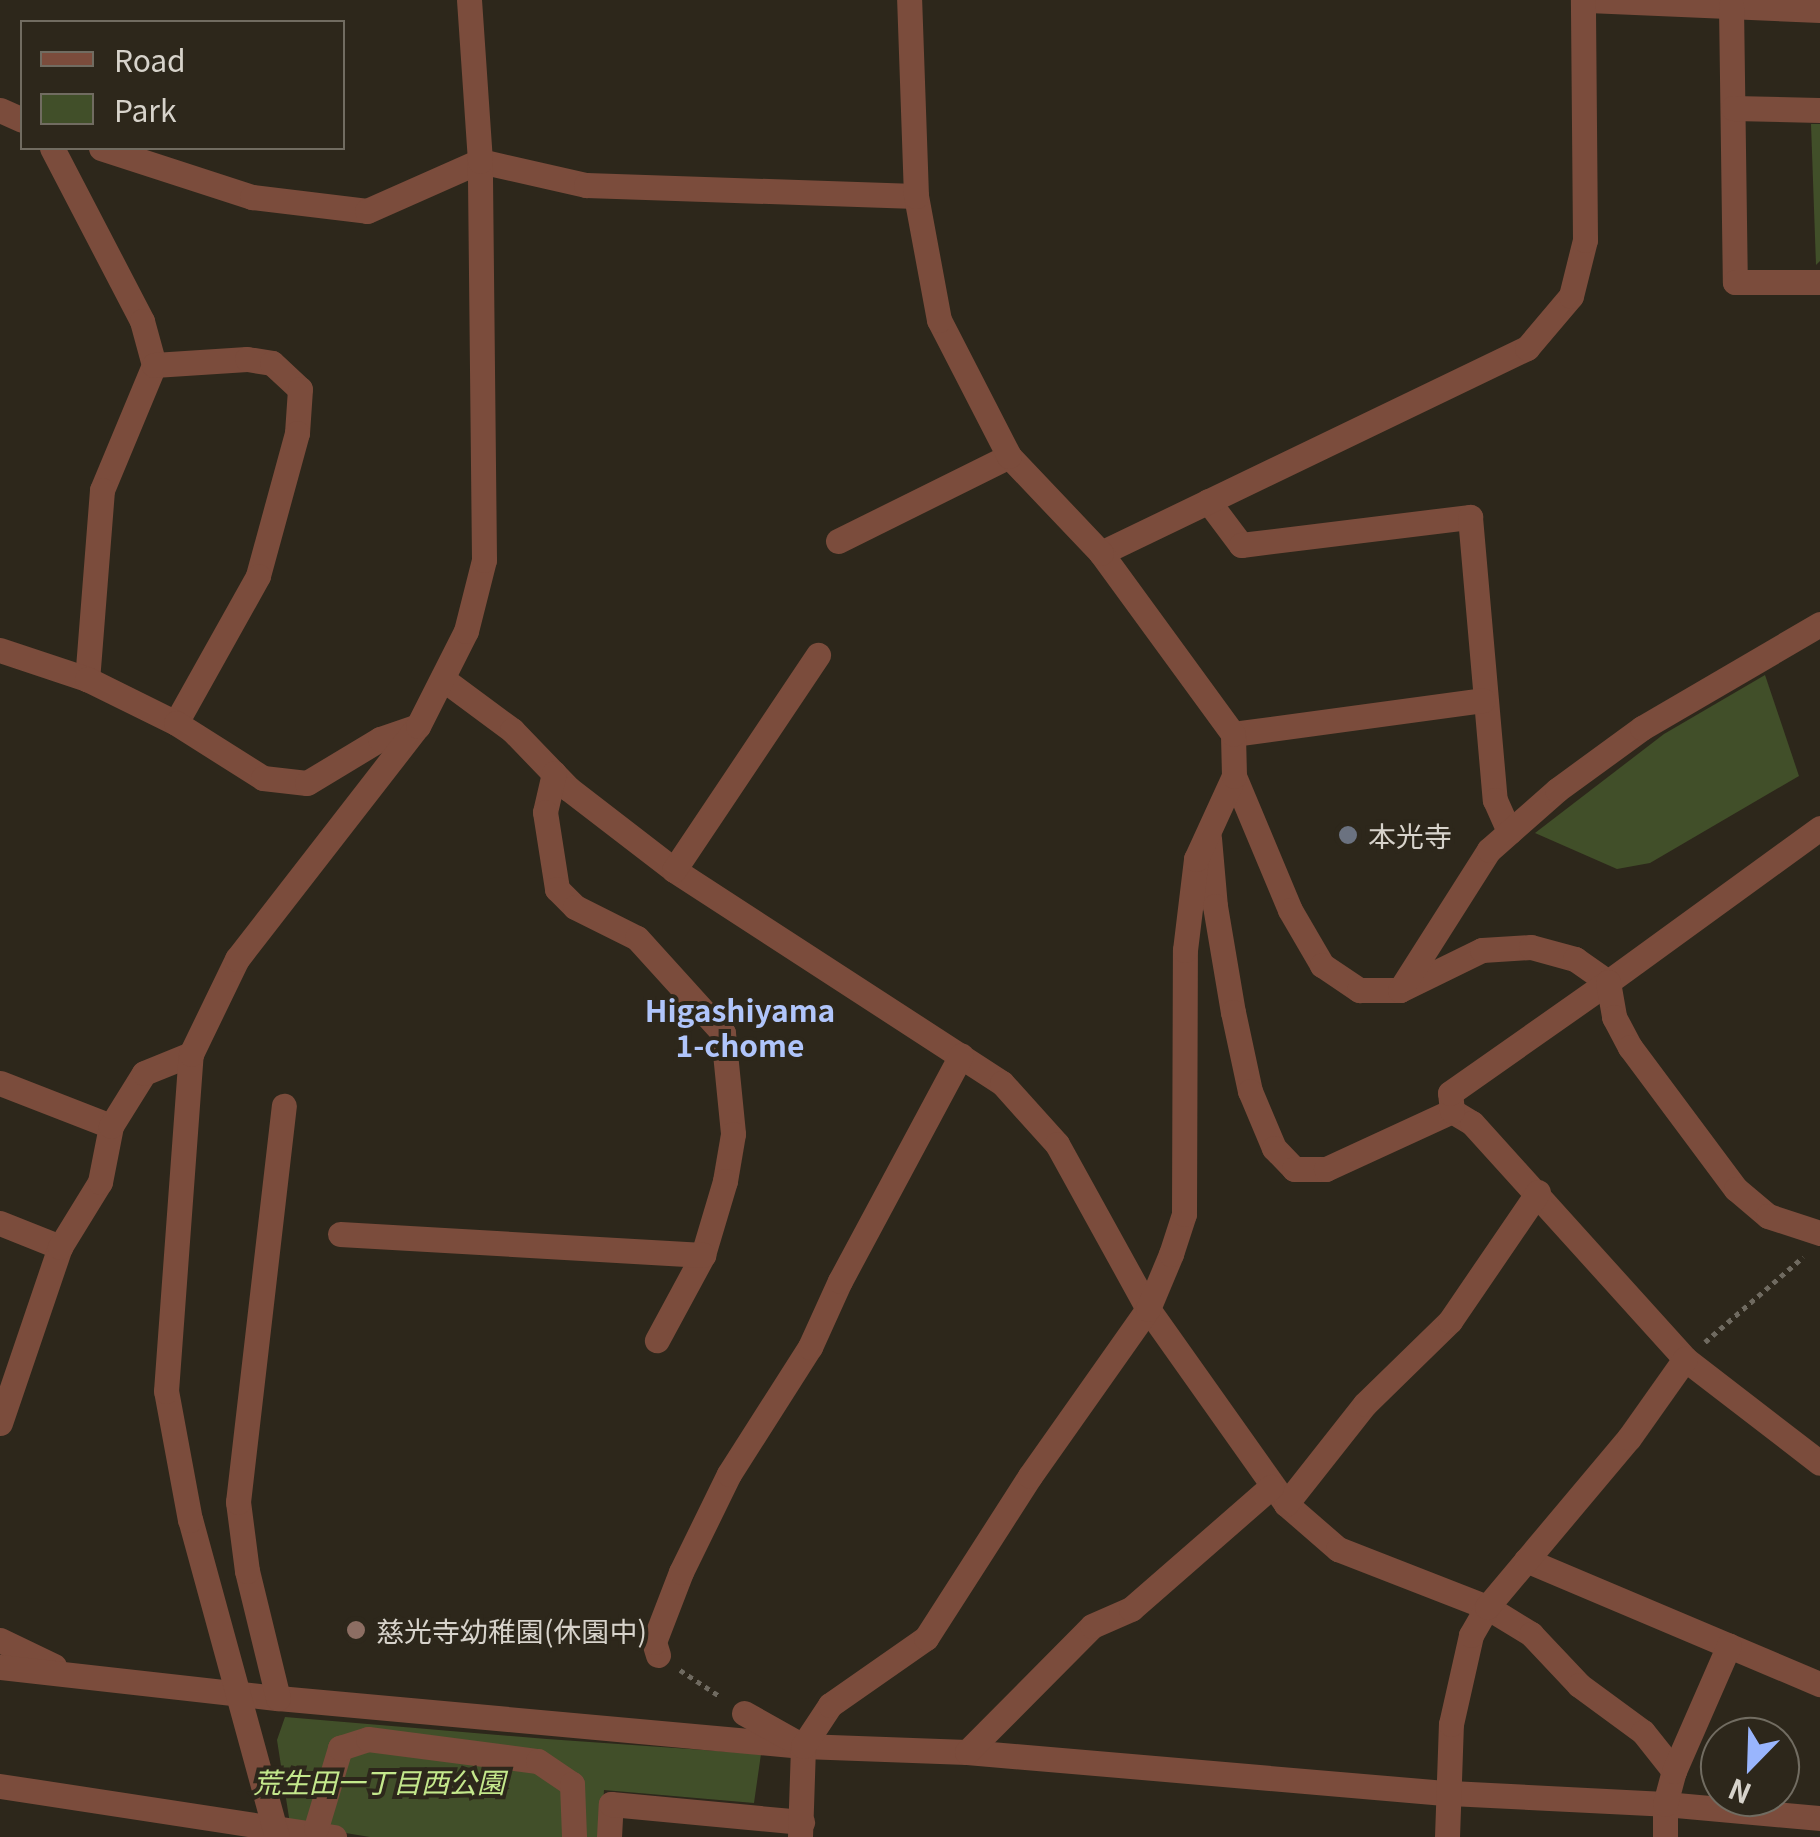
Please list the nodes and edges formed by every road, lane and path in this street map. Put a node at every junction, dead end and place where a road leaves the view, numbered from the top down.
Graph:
1 (469, 0) edge
2 (910, 0) edge
3 (1586, 0) edge
4 (1731, 6) junction
5 (1820, 10) edge
6 (1733, 108) junction
7 (1820, 110) edge
8 (53, 150) edge
9 (107, 150) edge
10 (480, 160) junction
11 (916, 196) junction
12 (1820, 282) edge
13 (154, 365) junction
14 (1010, 456) junction
15 (1208, 502) junction
16 (838, 542) dead end
17 (1102, 552) junction
18 (1820, 624) edge
19 (0, 650) edge
20 (818, 656) dead end
21 (87, 679) junction
22 (443, 679) junction
23 (1483, 700) junction
24 (176, 722) junction
25 (418, 726) junction
26 (1233, 734) junction
27 (554, 773) junction
28 (1234, 776) junction
29 (1820, 828) edge
30 (1209, 832) junction
31 (1509, 832) junction
32 (674, 870) junction
33 (1608, 982) junction
34 (1400, 990) junction
35 (191, 1054) junction
36 (961, 1055) junction
37 (0, 1083) edge
38 (284, 1106) dead end
39 (1452, 1111) junction
40 (112, 1126) junction
41 (1538, 1192) junction
42 (0, 1223) edge
43 (1820, 1233) edge
44 (340, 1234) dead end
45 (60, 1247) junction
46 (703, 1255) junction
47 (1805, 1255) dead end
48 (1148, 1309) junction
49 (657, 1340) dead end
50 (1685, 1359) junction
51 (6, 1384) edge
52 (0, 1423) edge
53 (1820, 1463) edge
54 (1279, 1496) junction
55 (1526, 1560) junction
56 (1487, 1607) junction
57 (0, 1640) edge
58 (1729, 1645) junction
59 (658, 1655) joint
60 (0, 1667) edge
61 (76, 1676) junction
62 (1820, 1684) edge
63 (238, 1692) junction
64 (278, 1698) junction
65 (744, 1713) joint
66 (338, 1721) dead end
67 (803, 1746) junction
68 (967, 1752) junction
69 (332, 1764) junction
70 (1674, 1771) junction
71 (0, 1786) edge
72 (1450, 1794) junction
73 (1665, 1804) junction
74 (1820, 1818) edge
75 (801, 1829) edge
76 (277, 1832) edge
77 (325, 1833) edge
78 (574, 1837) edge
79 (609, 1837) edge
80 (1447, 1837) edge
81 (1665, 1837) edge

1 - 10 street
2 - 11 street
3 - 4 street
3 - 15 street
4 - 5 street
4 - 6 street
6 - 7 street
6 - 12 street
8 - 13 street
9 - 10 street
10 - 11 street
10 - 22 street
11 - 14 street
13 - 21 street
13 - 24 street
14 - 16 street
14 - 17 street
15 - 17 street
15 - 23 street
17 - 26 street
18 - 31 street
19 - 21 street
20 - 32 street
21 - 24 street
22 - 25 street
22 - 27 street
23 - 26 street
23 - 31 street
24 - 25 street
25 - 35 street
26 - 28 street
27 - 32 street
27 - 46 street
28 - 30 street
28 - 34 street
29 - 33 street
30 - 39 street
30 - 48 street
31 - 34 street
32 - 36 street
33 - 34 street
33 - 39 street
33 - 43 street
35 - 40 street
35 - 63 street
36 - 48 street
36 - 59 street
37 - 40 street
38 - 64 street
39 - 41 street
40 - 45 street
41 - 50 street
41 - 54 street
42 - 45 street
44 - 46 street
45 - 51 street
46 - 49 street
47 - 50 path
48 - 54 street
48 - 67 street
50 - 53 street
50 - 55 street
51 - 52 street
54 - 56 street
54 - 68 street
55 - 56 street
55 - 58 street
56 - 70 street
56 - 72 street
57 - 61 street
58 - 62 street
58 - 70 street
59 - 65 path
60 - 61 street
61 - 63 street
63 - 64 street
63 - 76 street
64 - 67 street
65 - 67 street
66 - 69 street
67 - 68 street
67 - 75 street
68 - 72 street
69 - 77 street
69 - 78 street
70 - 73 street
71 - 76 street
72 - 73 street
72 - 80 street
73 - 74 street
73 - 81 street
75 - 79 street
76 - 77 street

